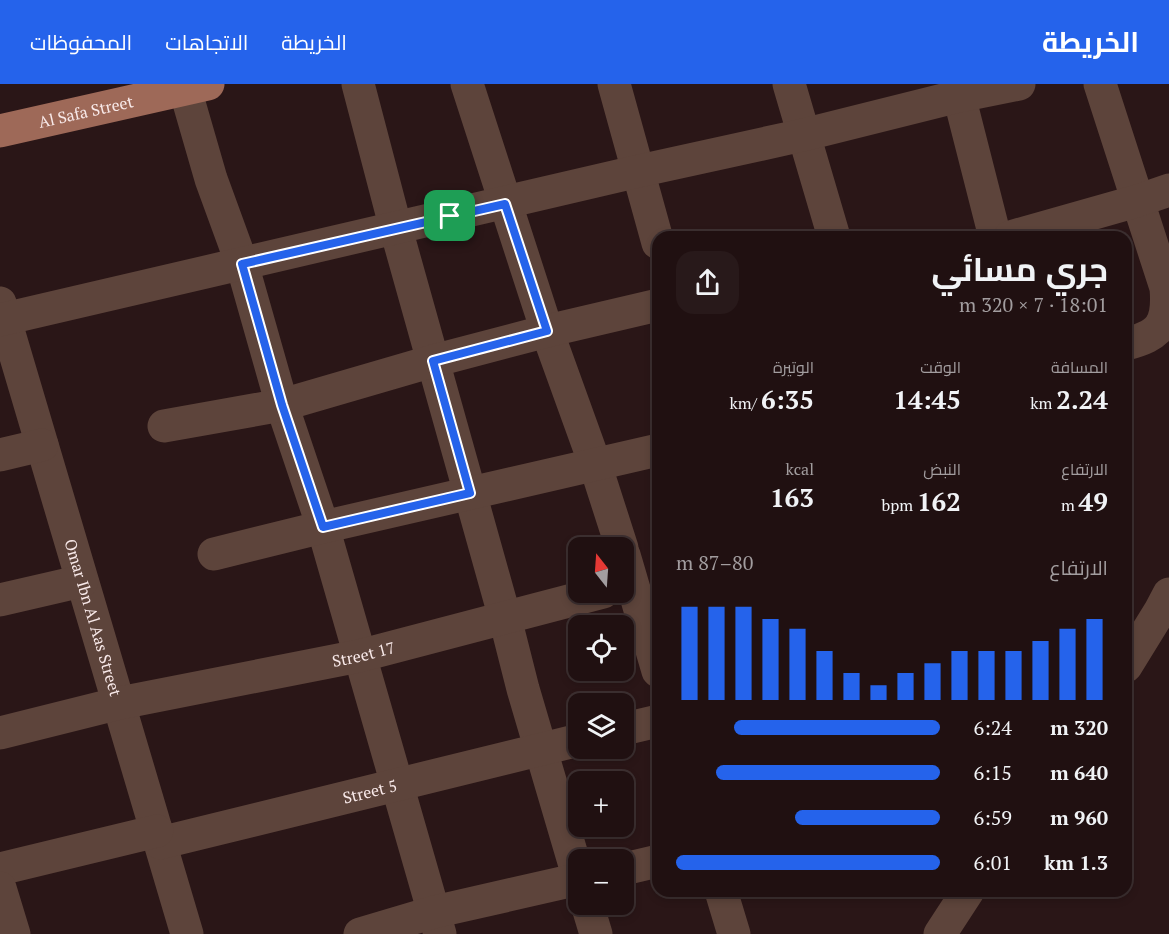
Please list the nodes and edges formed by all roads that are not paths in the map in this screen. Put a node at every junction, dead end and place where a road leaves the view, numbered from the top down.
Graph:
1 (358, 84) edge
2 (467, 84) edge
3 (614, 84) edge
4 (789, 84) edge
5 (1019, 84) edge
6 (1100, 84) edge
7 (196, 86) edge
8 (957, 90) edge
9 (0, 131) edge
10 (803, 135) junction
11 (639, 171) junction
12 (1169, 190) edge
13 (1137, 201) junction
14 (505, 204) junction
15 (396, 228) junction
16 (655, 231) edge
17 (832, 231) edge
18 (993, 231) edge
19 (1031, 231) edge
20 (242, 264) junction
21 (652, 306) edge
22 (2, 314) edge
23 (547, 331) junction
24 (1132, 342) edge
25 (433, 361) junction
26 (282, 405) junction
27 (164, 426) dead end
28 (42, 445) junction
29 (652, 451) edge
30 (0, 455) edge
31 (595, 464) junction
32 (470, 493) junction
33 (323, 527) junction
34 (618, 537) edge
35 (214, 554) dead end
36 (82, 581) junction
37 (1169, 594) edge
38 (568, 597) edge
39 (0, 600) edge
40 (630, 603) edge
41 (505, 618) junction
42 (359, 656) junction
43 (652, 656) edge
44 (1132, 656) edge
45 (120, 703) junction
46 (652, 722) edge
47 (634, 727) edge
48 (0, 733) edge
49 (568, 743) edge
50 (541, 750) junction
51 (398, 785) junction
52 (159, 837) junction
53 (570, 849) edge
54 (652, 862) edge
55 (634, 867) edge
56 (0, 869) edge
57 (568, 882) edge
58 (0, 888) edge
59 (723, 897) edge
60 (964, 897) edge
61 (590, 915) edge
62 (437, 923) edge
63 (14, 934) edge
64 (187, 934) edge
65 (360, 934) edge
66 (596, 934) edge
67 (734, 934) edge
68 (940, 934) edge

1 - 15 street
2 - 14 street
3 - 11 street
4 - 10 street
5 - 8 street
6 - 13 street
7 - 9 main road, Al Safa Street
7 - 20 street
8 - 10 street
8 - 18 street
10 - 11 street
10 - 17 street
11 - 14 street
11 - 16 street
12 - 13 street
13 - 19 street
13 - 24 street
14 - 15 street
14 - 23 street
15 - 20 street
15 - 25 street
20 - 22 street
20 - 26 street
21 - 23 street
22 - 28 street, Omar Ibn Al Aas Street
23 - 25 street
23 - 31 street
25 - 26 street
25 - 32 street
26 - 27 street
26 - 33 street
28 - 30 street
28 - 36 street, Omar Ibn Al Aas Street
29 - 31 street
31 - 32 street
31 - 34 street
32 - 33 street
32 - 41 street
33 - 35 street
33 - 42 street
36 - 39 street
36 - 45 street, Omar Ibn Al Aas Street
37 - 44 street
38 - 41 street, Street 17
40 - 43 street
41 - 42 street, Street 17
41 - 50 street
42 - 45 street, Street 17
42 - 51 street
45 - 48 street, Street 17
45 - 52 street, Omar Ibn Al Aas Street
46 - 47 street
49 - 50 street, Street 5
50 - 51 street, Street 5
50 - 53 street
51 - 52 street, Street 5
51 - 62 street
52 - 56 street, Street 5
52 - 64 street, Omar Ibn Al Aas Street
54 - 55 street
57 - 62 street
58 - 63 street
59 - 67 street
60 - 68 street
61 - 66 street
62 - 65 street

